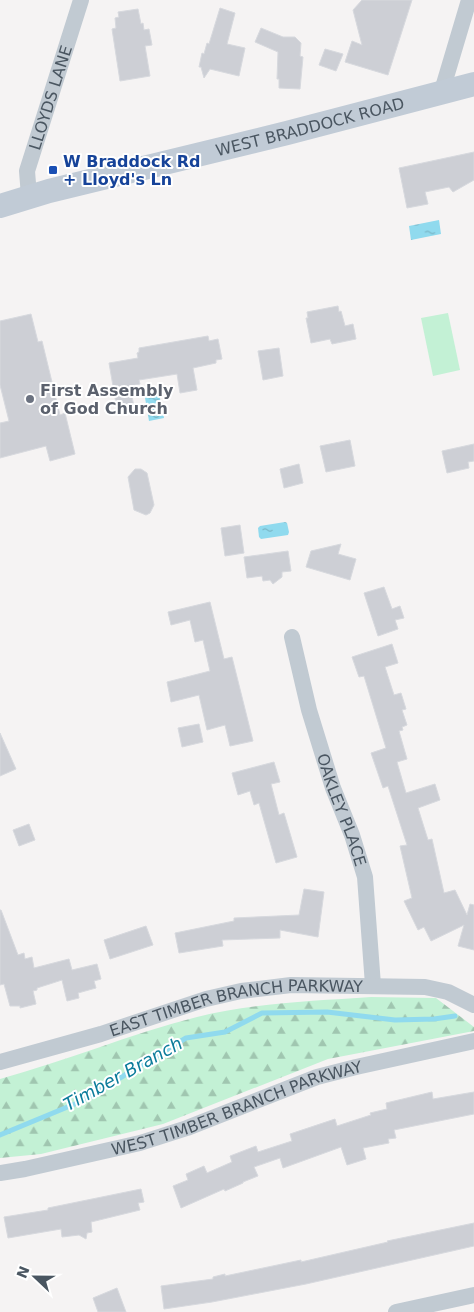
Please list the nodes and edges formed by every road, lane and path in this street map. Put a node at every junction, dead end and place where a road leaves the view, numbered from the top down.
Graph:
1 (81, 0) edge
2 (469, 0) edge
3 (474, 84) edge
4 (441, 94) junction
5 (29, 196) junction
6 (0, 206) edge
7 (292, 638) dead end
8 (373, 985) junction
9 (474, 1005) edge
10 (474, 1042) edge
11 (0, 1062) edge
12 (0, 1173) edge
13 (474, 1295) edge
14 (396, 1312) edge

1 - 5 street, LLOYDS LANE
2 - 4 street
3 - 4 main road, WEST BRADDOCK ROAD
4 - 5 main road, WEST BRADDOCK ROAD
5 - 6 main road, WEST BRADDOCK ROAD
7 - 8 street, OAKLEY PLACE
8 - 9 street, EAST TIMBER BRANCH PARKWAY
8 - 11 street, EAST TIMBER BRANCH PARKWAY
10 - 12 street, WEST TIMBER BRANCH PARKWAY
13 - 14 street

